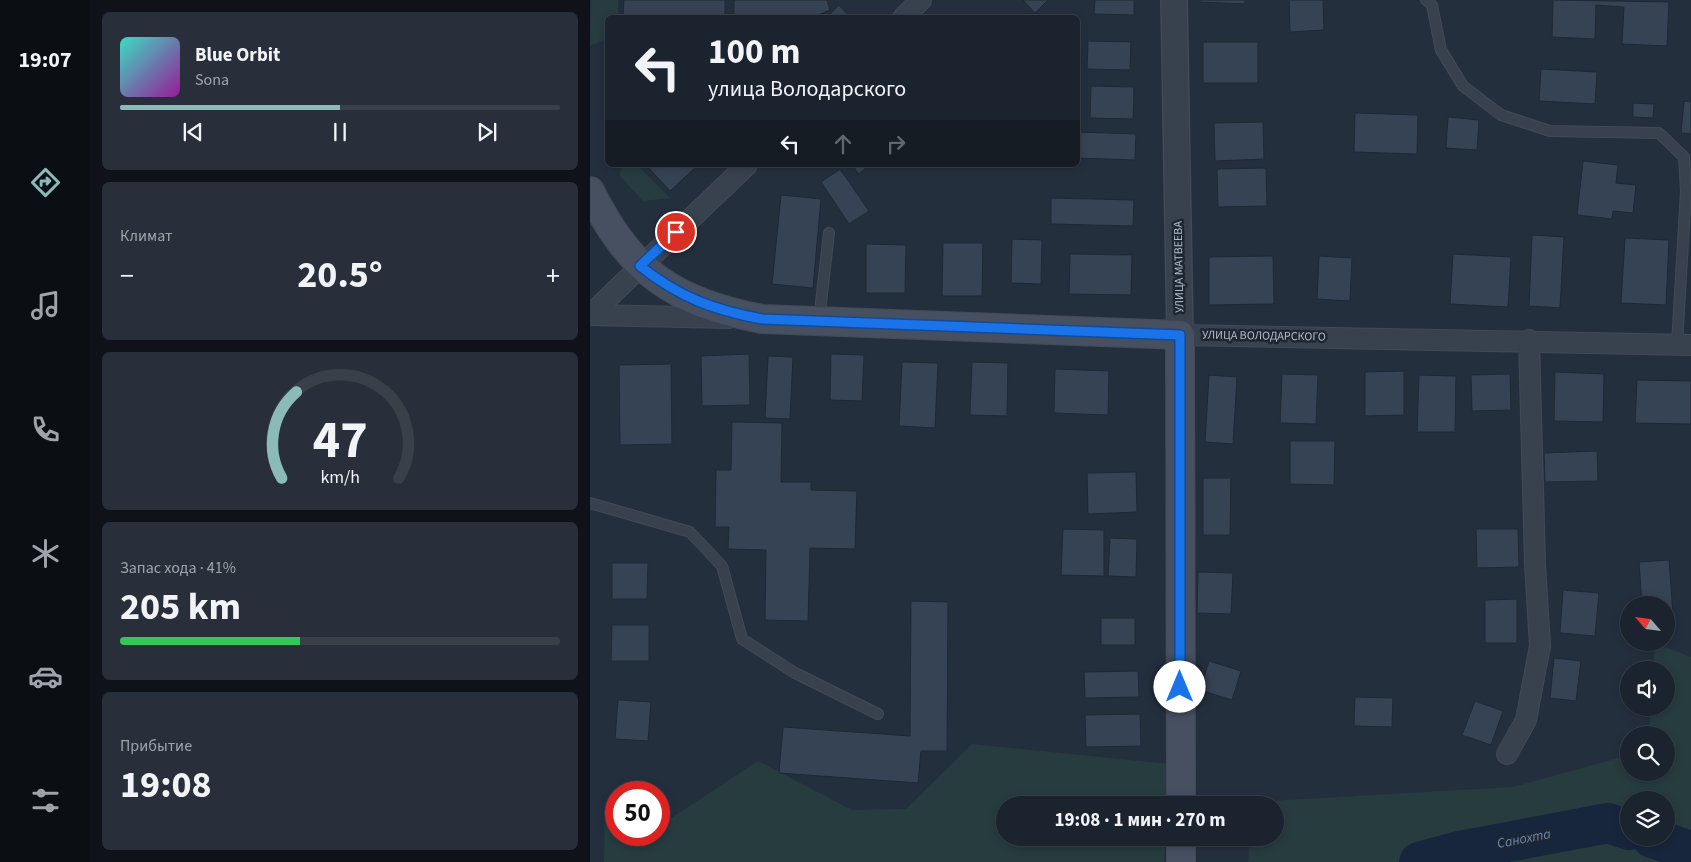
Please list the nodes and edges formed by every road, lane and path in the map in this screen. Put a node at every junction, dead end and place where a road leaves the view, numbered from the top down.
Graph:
1 (921, 0) edge
2 (1174, 0) edge
3 (1426, 0) edge
4 (906, 15) edge
5 (745, 167) edge
6 (590, 191) edge
7 (829, 233) dead end
8 (640, 266) junction
9 (590, 305) edge
10 (590, 316) edge
11 (762, 319) junction
12 (819, 321) junction
13 (590, 322) edge
14 (1180, 335) junction
15 (1530, 340) junction
16 (1684, 344) edge
17 (590, 503) edge
18 (878, 714) dead end
19 (1507, 754) dead end
20 (1181, 796) edge
21 (1181, 846) edge
22 (1181, 862) edge

1 - 4 street
2 - 14 street, УЛИЦА МАТВЕЕВА
3 - 16 lane
5 - 8 street
6 - 8 main road, УЛИЦА ВОЛОДАРСКОГО
7 - 12 lane
8 - 10 street
8 - 11 main road, УЛИЦА ВОЛОДАРСКОГО
9 - 10 street
10 - 11 street
10 - 13 street
11 - 12 main road, УЛИЦА ВОЛОДАРСКОГО
12 - 14 main road, УЛИЦА ВОЛОДАРСКОГО
14 - 15 street, УЛИЦА ВОЛОДАРСКОГО
14 - 20 main road, УЛИЦА МАТВЕЕВА
15 - 16 street, УЛИЦА ВОЛОДАРСКОГО
15 - 19 street
17 - 18 lane
21 - 22 main road

